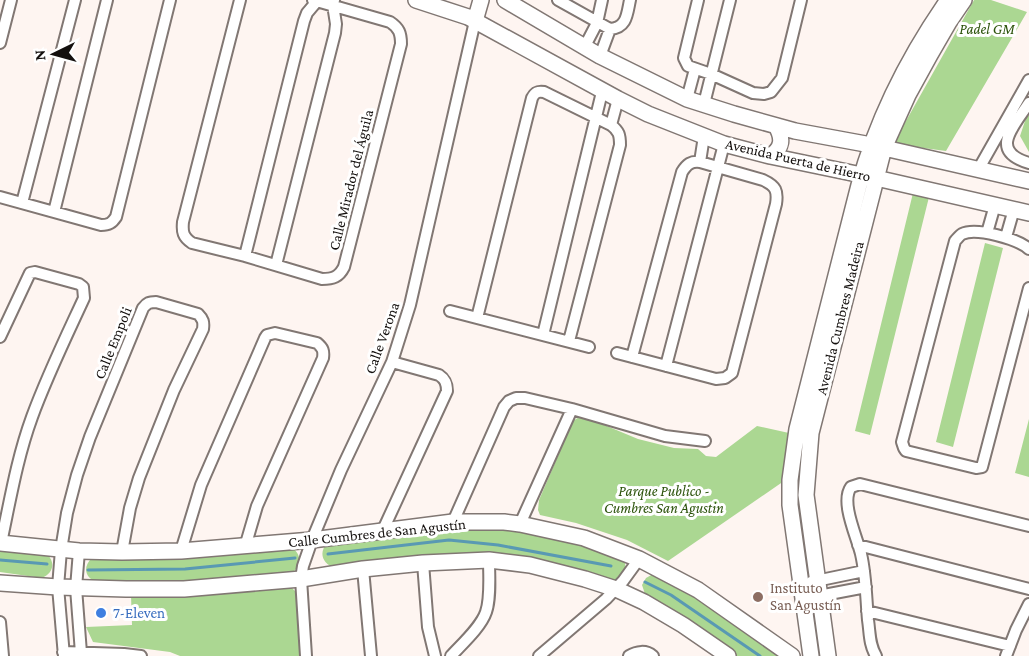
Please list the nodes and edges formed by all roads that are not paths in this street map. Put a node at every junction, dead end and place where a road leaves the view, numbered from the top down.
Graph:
1 (11, 0) edge
2 (75, 0) edge
3 (107, 0) edge
4 (170, 0) edge
5 (240, 0) edge
6 (316, 0) edge
7 (416, 0) edge
8 (482, 0) edge
9 (505, 0) edge
10 (558, 0) edge
11 (602, 0) edge
12 (630, 0) edge
13 (699, 0) edge
14 (730, 0) edge
15 (801, 0) edge
16 (948, 0) edge
17 (964, 0) edge
18 (334, 2) edge
19 (475, 21) junction
20 (597, 23) junction
21 (610, 29) junction
22 (0, 43) edge
23 (585, 46) junction
24 (600, 56) junction
25 (695, 69) junction
26 (711, 74) junction
27 (1029, 80) edge
28 (602, 92) junction
29 (618, 99) junction
30 (687, 99) junction
31 (1025, 101) edge
32 (704, 104) junction
33 (596, 117) junction
34 (612, 125) junction
35 (776, 126) junction
36 (795, 131) junction
37 (704, 136) junction
38 (724, 144) junction
39 (878, 147) junction
40 (770, 156) junction
41 (923, 157) junction
42 (790, 160) junction
43 (700, 162) junction
44 (1029, 163) edge
45 (718, 168) junction
46 (978, 170) junction
47 (869, 176) junction
48 (894, 182) junction
49 (1029, 182) edge
50 (0, 197) edge
51 (22, 203) junction
52 (994, 205) junction
53 (1022, 211) edge
54 (54, 212) junction
55 (987, 233) junction
56 (1006, 237) junction
57 (1029, 249) edge
58 (245, 256) junction
59 (276, 265) junction
60 (1029, 288) edge
61 (450, 311) dead end
62 (477, 318) junction
63 (543, 335) junction
64 (0, 337) edge
65 (569, 341) junction
66 (589, 347) dead end
67 (617, 353) dead end
68 (632, 357) junction
69 (392, 362) junction
70 (666, 366) junction
71 (572, 409) junction
72 (705, 441) dead end
73 (453, 522) junction
74 (520, 524) junction
75 (1029, 526) edge
76 (383, 530) junction
77 (312, 540) junction
78 (0, 543) edge
79 (858, 545) junction
80 (245, 547) junction
81 (61, 550) junction
82 (79, 551) junction
83 (182, 551) junction
84 (122, 552) junction
85 (639, 559) junction
86 (489, 560) junction
87 (423, 563) junction
88 (363, 569) junction
89 (864, 572) junction
90 (301, 579) junction
91 (0, 583) edge
92 (58, 587) junction
93 (866, 587) junction
94 (76, 588) junction
95 (616, 589) junction
96 (818, 589) junction
97 (1029, 589) edge
98 (802, 592) junction
99 (1029, 604) edge
100 (867, 610) junction
101 (0, 622) edge
102 (1008, 651) edge
103 (81, 653) junction
104 (63, 654) edge
105 (124, 655) edge
106 (3, 656) edge
107 (141, 656) edge
108 (306, 656) edge
109 (371, 656) edge
110 (435, 656) edge
111 (451, 656) edge
112 (539, 656) edge
113 (629, 656) edge
114 (653, 656) edge
115 (728, 656) edge
116 (792, 656) edge
117 (810, 656) edge
118 (828, 656) edge
119 (876, 656) edge

1 - 22 street
2 - 51 street
3 - 54 street
4 - 54 street
5 - 58 street, Calle Mirador del Águila
6 - 18 street, Calle Mirador del Águila
6 - 58 street
7 - 19 street, Avenida Puerta de Hierro
8 - 19 street
9 - 23 street, Avenida Puerta de Hierro
10 - 20 street
11 - 20 street
12 - 21 street
13 - 25 street
14 - 26 street
15 - 26 street
16 - 39 street, Avenida Cumbres Madeira
17 - 39 street, Avenida Cumbres Madeira
18 - 59 street
18 - 59 street, Calle Mirador del Águila
19 - 28 street, Avenida Puerta de Hierro
19 - 69 street, Calle Verona
20 - 21 street
20 - 23 street
21 - 24 street
23 - 24 street, Avenida Puerta de Hierro
24 - 30 street, Avenida Puerta de Hierro
25 - 26 street
25 - 30 street
26 - 32 street
27 - 31 street
28 - 29 street, Avenida Puerta de Hierro
28 - 33 street
29 - 34 street
29 - 37 street, Avenida Puerta de Hierro
30 - 32 street, Avenida Puerta de Hierro
31 - 44 street
31 - 46 street
32 - 35 street, Avenida Puerta de Hierro
33 - 34 street
33 - 62 street
33 - 63 street
34 - 65 street
35 - 36 street, Avenida Puerta de Hierro
35 - 40 street
36 - 39 street, Avenida Puerta de Hierro
36 - 42 street
37 - 38 street, Avenida Puerta de Hierro
37 - 43 street
38 - 40 street, Avenida Puerta de Hierro
38 - 45 street
39 - 41 street, Avenida Puerta de Hierro
39 - 47 street, Avenida Cumbres Madeira
40 - 42 street, Avenida Puerta de Hierro
41 - 46 street, Avenida Puerta de Hierro
41 - 48 street
42 - 47 street, Avenida Puerta de Hierro
43 - 45 street
43 - 68 street
45 - 70 street
45 - 70 street
46 - 49 street, Avenida Puerta de Hierro
47 - 48 street, Avenida Puerta de Hierro
47 - 96 street, Avenida Cumbres Madeira
47 - 98 street, Avenida Cumbres Madeira
48 - 52 street, Avenida Puerta de Hierro
50 - 51 street
51 - 54 street
52 - 53 street, Avenida Puerta de Hierro
52 - 55 street
53 - 56 street
55 - 56 street
55 - 60 street
56 - 57 street
58 - 59 street, Calle Mirador del Águila
61 - 62 street
62 - 63 street
63 - 65 street
64 - 78 street
65 - 66 street
67 - 68 street
68 - 70 street
69 - 76 street
69 - 77 street, Calle Verona
71 - 72 street
71 - 73 street
71 - 74 street
73 - 74 street, Calle Cumbres de San Agustín
73 - 76 street, Calle Cumbres de San Agustín
74 - 85 street, Calle Cumbres de San Agustín
75 - 79 street
76 - 77 street, Calle Cumbres de San Agustín
77 - 80 street, Calle Cumbres de San Agustín
77 - 90 street, Calle Verona
78 - 81 street, Calle Cumbres de San Agustín
79 - 89 street
79 - 97 street
80 - 83 street, Calle Cumbres de San Agustín
80 - 83 street
81 - 82 street, Calle Cumbres de San Agustín
81 - 84 street, Calle Empoli
81 - 92 street, Calle Empoli
82 - 84 street, Calle Cumbres de San Agustín
82 - 94 street
83 - 84 street, Calle Cumbres de San Agustín
85 - 95 street
85 - 116 street, Calle Cumbres de San Agustín
86 - 87 street
86 - 95 street
86 - 111 street
87 - 88 street
87 - 110 street
88 - 90 street
88 - 109 street
89 - 93 street
89 - 96 street
90 - 94 street
90 - 108 street, Calle Verona
91 - 92 street
92 - 94 street
92 - 104 street, Calle Empoli
93 - 96 street
93 - 100 street
94 - 103 street
95 - 112 street
95 - 115 street
96 - 98 street
96 - 118 street, Avenida Cumbres Madeira
98 - 117 street, Avenida Cumbres Madeira
99 - 102 street
100 - 102 street
100 - 119 street
101 - 106 street
103 - 104 street
103 - 105 street
105 - 107 street
113 - 114 street

